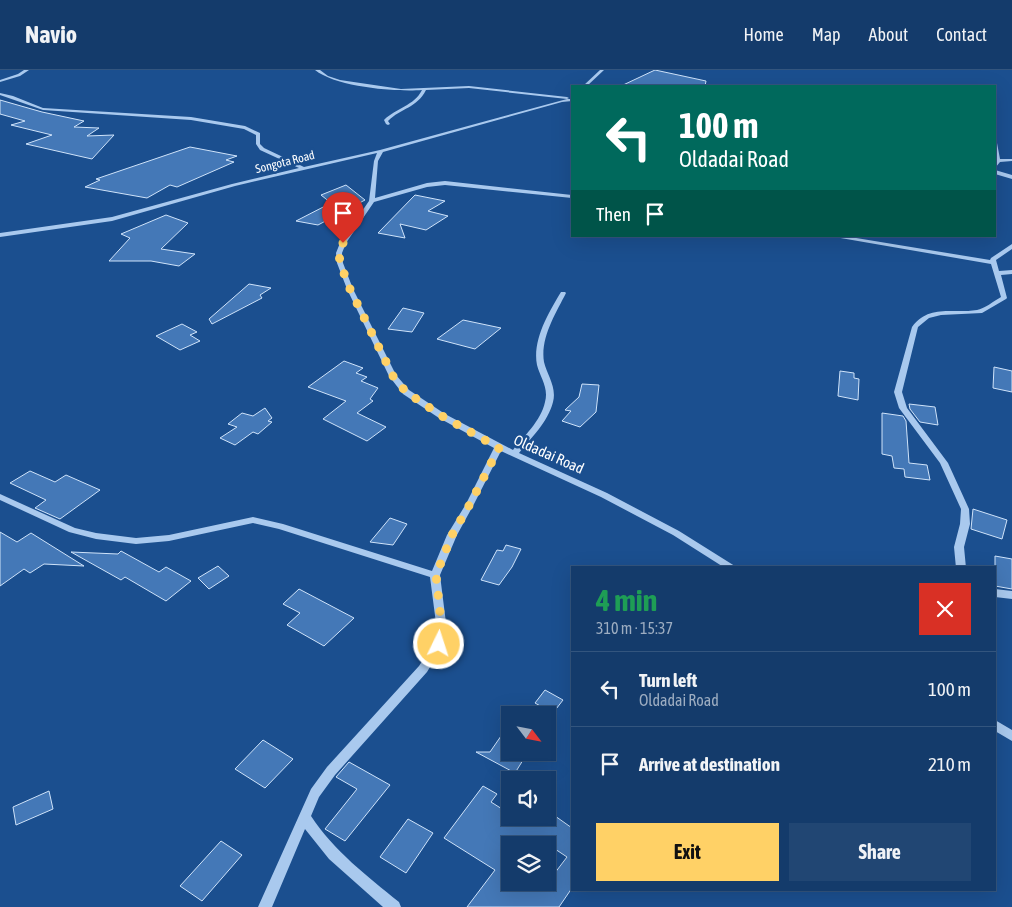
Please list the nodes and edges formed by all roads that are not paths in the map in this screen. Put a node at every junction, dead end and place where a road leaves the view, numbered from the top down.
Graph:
1 (27, 70) edge
2 (317, 70) edge
3 (602, 70) edge
4 (0, 81) edge
5 (586, 85) edge
6 (424, 90) junction
7 (0, 94) edge
8 (571, 99) edge
9 (571, 99) edge
10 (388, 124) dead end
11 (996, 149) edge
12 (381, 150) junction
13 (998, 160) junction
14 (1012, 160) edge
15 (996, 164) edge
16 (302, 168) junction
17 (996, 172) edge
18 (1012, 177) edge
19 (571, 197) edge
20 (372, 201) junction
21 (0, 235) edge
22 (838, 237) edge
23 (1012, 246) edge
24 (993, 262) junction
25 (1012, 272) edge
26 (997, 273) junction
27 (563, 292) dead end
28 (499, 448) junction
29 (514, 454) junction
30 (0, 497) edge
31 (730, 566) edge
32 (961, 566) edge
33 (436, 575) junction
34 (996, 593) edge
35 (1012, 595) edge
36 (996, 727) edge
37 (1012, 736) edge
38 (304, 817) junction
39 (265, 907) edge
40 (394, 907) edge

1 - 4 street
2 - 6 street
3 - 5 street
6 - 8 street
6 - 10 street
7 - 16 street
9 - 12 street, Songota Road
11 - 13 street
12 - 16 street, Songota Road
12 - 20 street, Oldadai Road
13 - 14 street
13 - 15 street
16 - 21 street, Songota Road
17 - 18 street
19 - 20 street
20 - 28 street, Oldadai Road
22 - 24 street
23 - 24 street
24 - 26 street
25 - 26 street
26 - 32 street
27 - 29 street
28 - 29 street, Oldadai Road
28 - 33 street
29 - 31 street, Oldadai Road
30 - 33 street
33 - 38 street
34 - 35 street
36 - 37 street
38 - 39 street
38 - 40 street

